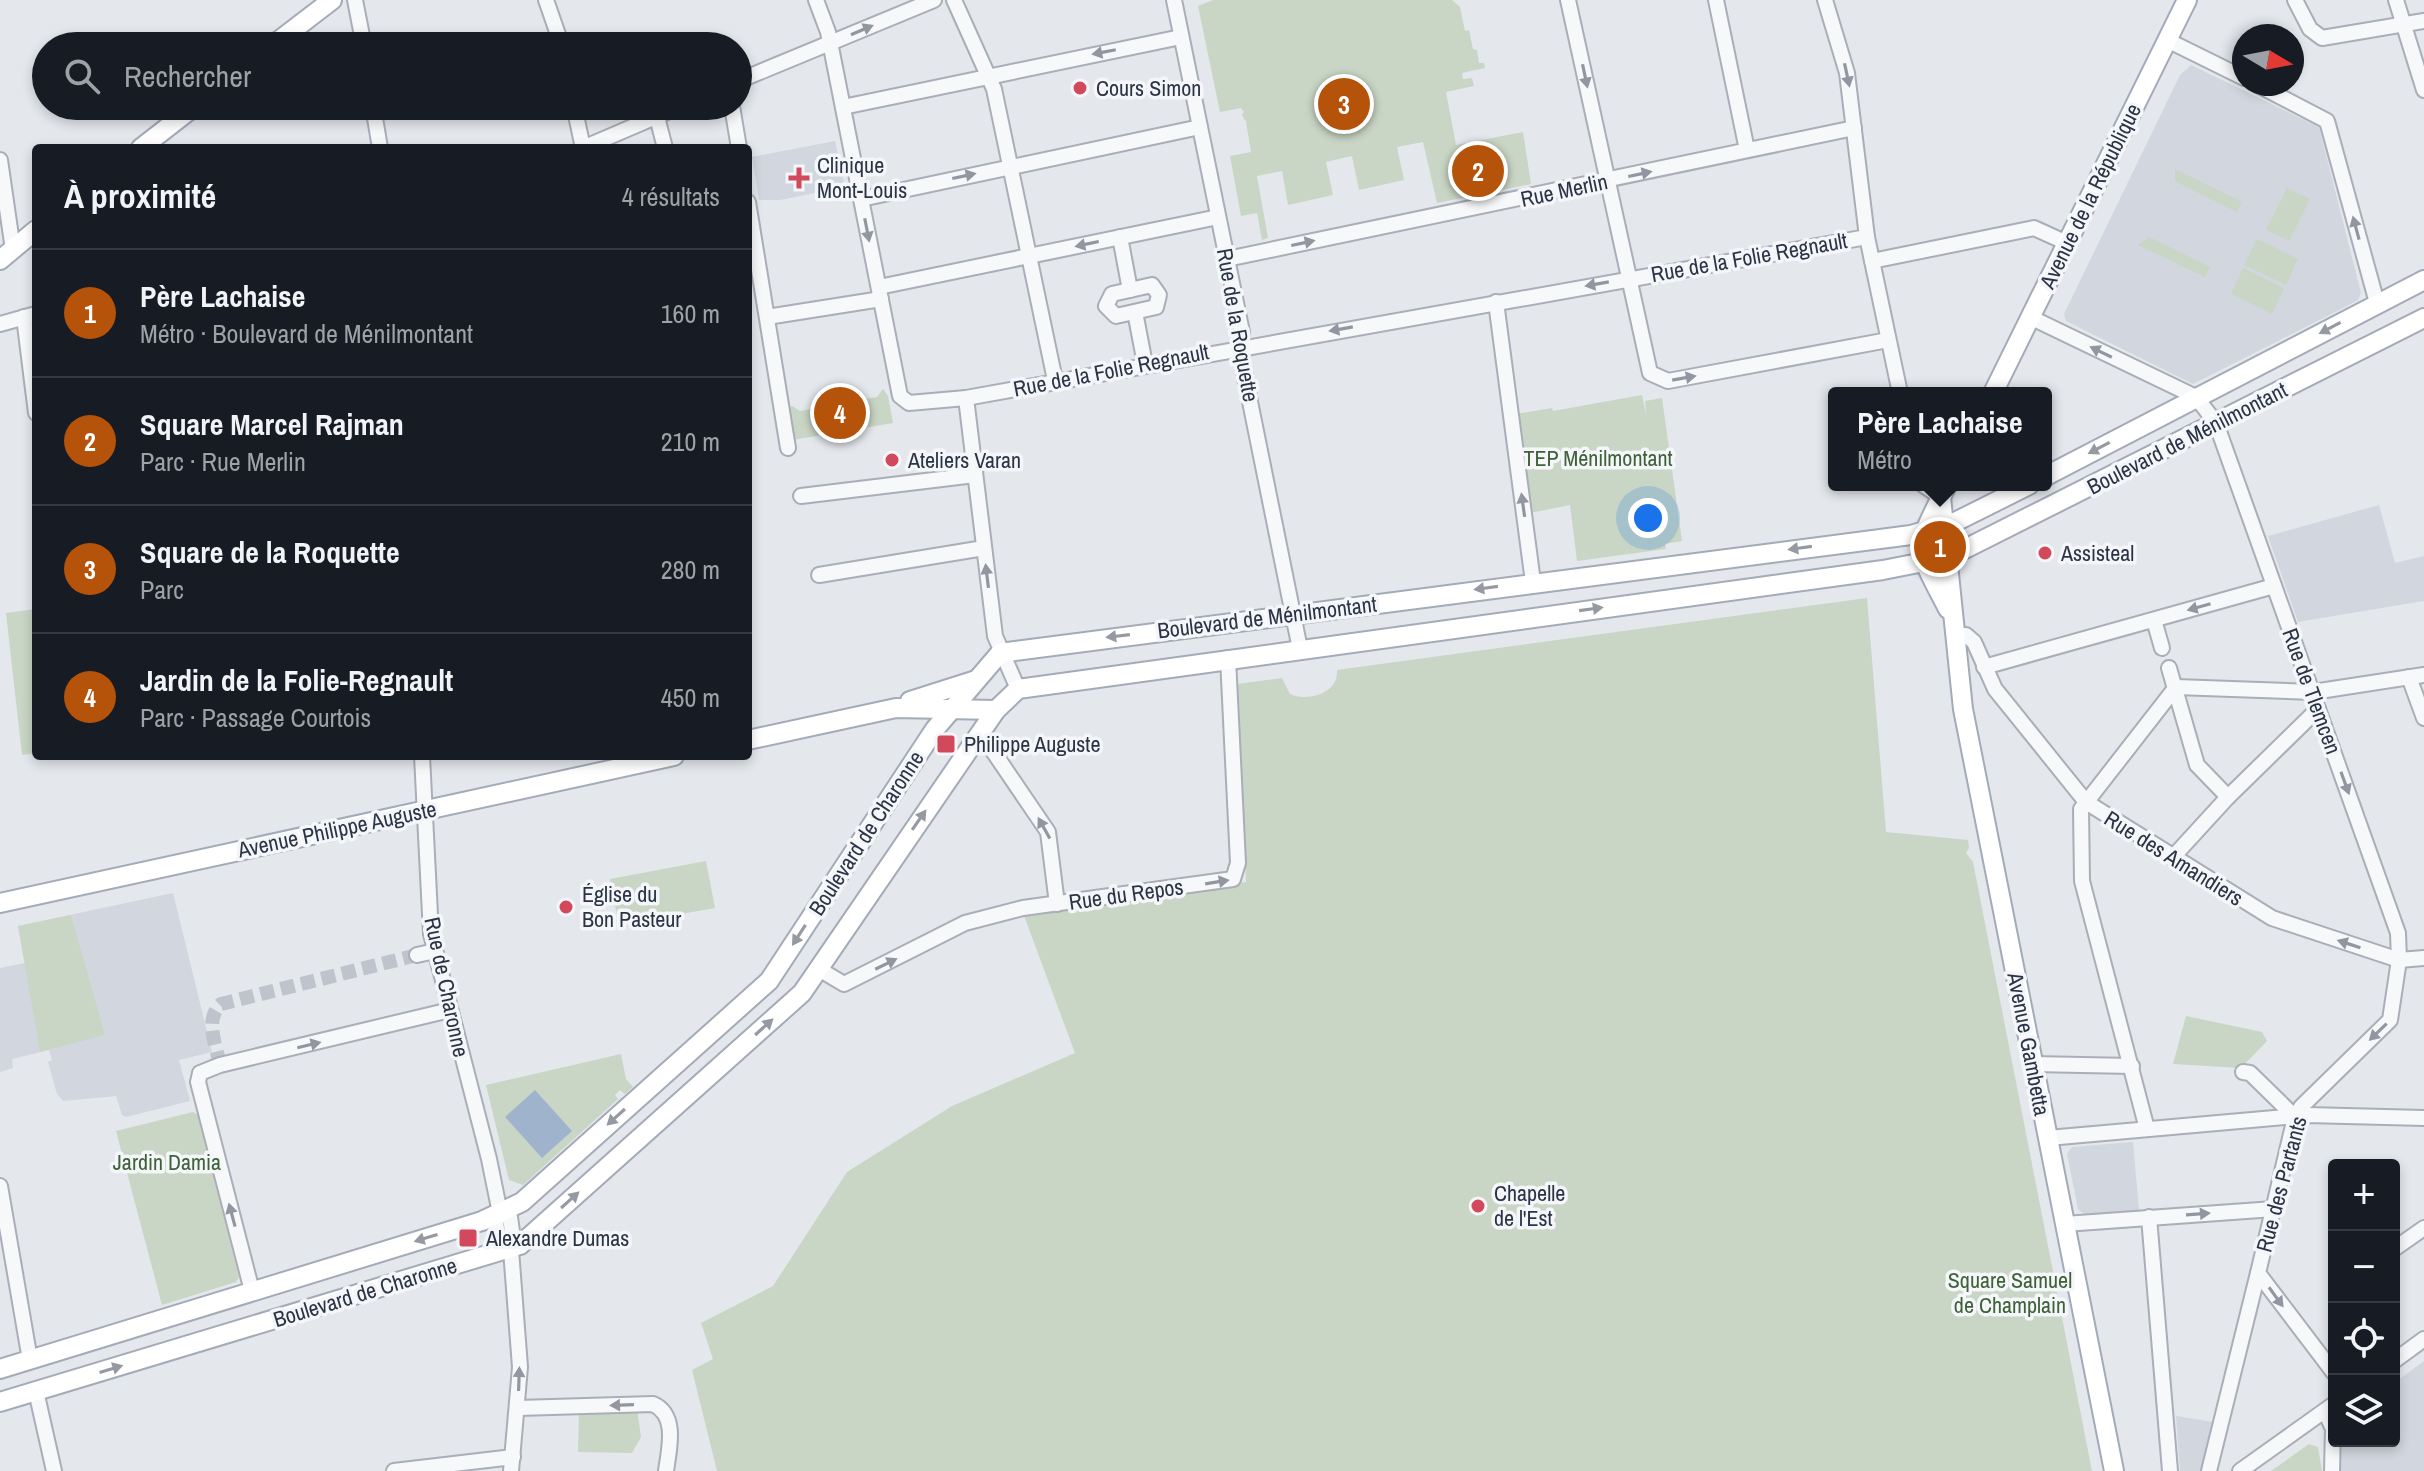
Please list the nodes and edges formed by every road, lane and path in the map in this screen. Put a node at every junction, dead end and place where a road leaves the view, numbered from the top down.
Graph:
1 (332, 0) edge
2 (355, 0) edge
3 (546, 0) edge
4 (816, 0) edge
5 (934, 0) edge
6 (954, 0) edge
7 (1174, 0) edge
8 (1568, 0) edge
9 (1716, 0) edge
10 (1825, 0) edge
11 (2187, 0) edge
12 (2295, 0) edge
13 (2396, 0) edge
14 (2424, 21) edge
15 (2405, 25) junction
16 (290, 32) edge
17 (361, 32) edge
18 (557, 32) edge
19 (1181, 37) junction
20 (2167, 40) junction
21 (830, 44) junction
22 (2232, 72) edge
23 (752, 75) edge
24 (989, 75) junction
25 (2424, 90) edge
26 (2280, 96) edge
27 (843, 107) junction
28 (177, 120) edge
29 (375, 120) edge
30 (577, 120) edge
31 (650, 120) edge
32 (658, 120) edge
33 (734, 120) edge
34 (1200, 127) junction
35 (1854, 128) junction
36 (146, 144) edge
37 (379, 144) edge
38 (582, 144) edge
39 (593, 144) edge
40 (664, 144) edge
41 (738, 144) edge
42 (1747, 150) junction
43 (0, 160) edge
44 (1010, 166) junction
45 (1607, 181) junction
46 (861, 199) junction
47 (1218, 217) junction
48 (752, 226) edge
49 (32, 233) edge
50 (1120, 237) junction
51 (1867, 237) junction
52 (2067, 243) junction
53 (6, 255) edge
54 (1029, 256) junction
55 (1227, 259) junction
56 (1872, 261) junction
57 (1628, 278) junction
58 (2424, 280) edge
59 (1130, 290) junction
60 (880, 293) junction
61 (1496, 302) junction
62 (2377, 303) junction
63 (1135, 312) junction
64 (30, 316) edge
65 (767, 317) junction
66 (2030, 317) junction
67 (2424, 318) edge
68 (0, 324) edge
69 (1888, 340) junction
70 (1243, 347) junction
71 (32, 348) edge
72 (1145, 364) junction
73 (1055, 380) junction
74 (1899, 387) edge
75 (1996, 387) edge
76 (2196, 397) junction
77 (966, 398) junction
78 (2216, 423) junction
79 (788, 448) dead end
80 (2052, 473) edge
81 (975, 475) junction
82 (1944, 491) edge
83 (2017, 491) edge
84 (801, 496) dead end
85 (1945, 526) junction
86 (1922, 533) junction
87 (984, 548) junction
88 (1949, 557) junction
89 (1924, 563) junction
90 (819, 575) dead end
91 (1533, 582) junction
92 (2274, 586) junction
93 (1294, 615) junction
94 (1951, 615) junction
95 (1538, 616) junction
96 (2154, 620) junction
97 (1954, 636) junction
98 (2162, 648) dead end
99 (1300, 649) junction
100 (1000, 653) junction
101 (1228, 658) junction
102 (1984, 667) junction
103 (2169, 668) dead end
104 (2417, 676) edge
105 (976, 680) junction
106 (2176, 687) junction
107 (1018, 689) junction
108 (2313, 692) junction
109 (896, 708) junction
110 (956, 708) junction
111 (2318, 709) junction
112 (996, 710) junction
113 (2424, 718) edge
114 (980, 732) junction
115 (752, 739) edge
116 (422, 760) edge
117 (656, 760) edge
118 (2228, 797) junction
119 (2086, 802) junction
120 (425, 810) junction
121 (2173, 857) junction
122 (0, 903) edge
123 (1057, 904) junction
124 (435, 951) junction
125 (417, 955) tunnel mouth
126 (2424, 958) edge
127 (2399, 960) junction
128 (817, 968) junction
129 (769, 981) junction
130 (791, 1004) junction
131 (450, 1010) junction
132 (2033, 1064) junction
133 (2132, 1066) junction
134 (2243, 1072) dead end
135 (2295, 1117) junction
136 (2424, 1118) edge
137 (2147, 1129) junction
138 (2048, 1138) junction
139 (0, 1186) edge
140 (2274, 1209) junction
141 (500, 1213) junction
142 (2149, 1217) junction
143 (2065, 1224) junction
144 (2424, 1228) edge
145 (2400, 1245) edge
146 (511, 1250) junction
147 (2258, 1273) junction
148 (252, 1291) junction
149 (2424, 1339) edge
150 (2400, 1357) edge
151 (30, 1360) junction
152 (2328, 1365) edge
153 (0, 1369) edge
154 (36, 1391) junction
155 (0, 1402) edge
156 (518, 1408) junction
157 (2328, 1408) edge
158 (2333, 1447) edge
159 (512, 1464) edge
160 (54, 1471) edge
161 (394, 1471) edge
162 (666, 1471) edge
163 (2114, 1471) edge
164 (2170, 1471) edge
165 (2209, 1471) edge
166 (2240, 1471) edge
167 (2332, 1471) edge

1 - 16 main road
2 - 17 street
3 - 18 street
4 - 21 street, Rue de la Folie Regnault
21 -> 5 street
6 - 24 street
7 - 19 street, Rue de la Roquette
8 -> 45 street
9 - 42 street
10 -> 35 street
11 - 20 main road, Avenue de la République
12 - 15 street
13 - 15 street
14 - 15 street
15 - 25 street
19 -> 24 street
19 - 34 street, Rue de la Roquette
20 - 22 street
20 - 52 main road, Avenue de la République
21 - 23 street
21 - 27 street, Rue de la Folie Regnault
24 - 27 street
24 - 44 street
62 -> 26 street
27 - 46 street, Rue de la Folie Regnault
28 - 36 main road
29 - 37 street
30 - 38 street
31 - 39 street
32 - 40 street
33 - 41 street
34 - 44 street
34 - 47 street, Rue de la Roquette
35 - 42 street, Rue Merlin
35 - 51 street
45 -> 42 street, Rue Merlin
43 - 53 street
46 -> 44 street
44 - 54 street
55 -> 45 street, Rue Merlin
45 - 57 street
46 -> 60 street, Rue de la Folie Regnault
47 - 50 street
47 - 55 street, Rue de la Roquette
48 - 65 street
49 - 53 main road
50 -> 54 street
50 - 59 street
51 - 56 street
51 - 57 street, Rue de la Folie Regnault
52 - 56 street
52 - 66 main road, Avenue de la République
54 - 60 street
54 - 73 street
55 - 70 street, Rue de la Roquette
56 - 69 street
57 -> 61 street, Rue de la Folie Regnault
57 -> 69 street
58 - 62 main road, Boulevard de Ménilmontant
59 - 63 street
59 - 63 street
60 - 65 street
60 - 77 street, Rue de la Folie Regnault
61 -> 70 street, Rue de la Folie Regnault
91 -> 61 street
62 -> 76 main road, Boulevard de Ménilmontant
63 - 72 street
64 - 68 street
64 - 71 street
65 - 79 street
66 - 75 main road, Avenue de la République
76 -> 66 street
67 - 78 main road, Boulevard de Ménilmontant
69 - 74 street
70 - 72 street, Rue de la Folie Regnault
70 - 93 street, Rue de la Roquette
72 - 73 street, Rue de la Folie Regnault
73 - 77 street, Rue de la Folie Regnault
76 - 78 street, Rue de Tlemcen
76 -> 80 main road, Boulevard de Ménilmontant
77 - 81 street
78 - 88 main road, Boulevard de Ménilmontant
78 - 92 street, Rue de Tlemcen
81 - 84 street
81 - 87 street
82 - 85 main road
82 - 86 main road
83 - 85 main road, Boulevard de Ménilmontant
85 - 86 main road, Boulevard de Ménilmontant
85 - 88 main road
86 - 89 main road
86 -> 91 main road, Boulevard de Ménilmontant
87 - 90 street
100 -> 87 street
88 - 89 main road, Boulevard de Ménilmontant
88 - 94 main road
89 - 94 main road
95 -> 89 main road, Boulevard de Ménilmontant
91 -> 93 main road, Boulevard de Ménilmontant
91 - 95 main road
92 -> 96 street
92 - 108 street, Rue de Tlemcen
93 - 99 street, Rue de la Roquette
93 -> 100 main road, Boulevard de Ménilmontant
94 - 97 main road, Avenue Gambetta
95 - 99 main road, Boulevard de Ménilmontant
96 - 98 street
96 - 102 street
97 - 102 street, Rue des Amandiers
97 - 132 main road, Avenue Gambetta
99 - 101 main road, Boulevard de Ménilmontant
100 - 105 main road, Boulevard de Charonne
100 - 107 street
101 - 107 main road, Boulevard de Ménilmontant
123 -> 101 street, Rue du Repos
102 - 119 street, Rue des Amandiers
103 - 106 street
104 - 108 street
104 - 113 street
105 - 109 main road
105 - 110 main road, Boulevard de Charonne
106 - 108 street
106 - 118 street
106 - 119 street
107 - 112 main road, Boulevard de Charonne
108 - 111 street, Rue de Tlemcen
109 - 110 main road
109 - 115 main road
110 - 112 main road
110 -> 129 main road, Boulevard de Charonne
111 - 118 street
111 -> 127 street, Rue de Tlemcen
112 - 114 main road, Boulevard de Charonne
123 -> 114 street
128 -> 114 main road, Boulevard de Charonne
116 - 120 street, Rue de Charonne
117 - 120 main road, Avenue Philippe Auguste
118 - 121 street
119 - 121 street, Rue des Amandiers
119 - 133 street
120 - 122 main road, Avenue Philippe Auguste
120 - 124 street, Rue de Charonne
127 -> 121 street, Rue des Amandiers
128 -> 123 street, Rue du Repos
124 - 125 street
124 - 131 street, Rue de Charonne
126 - 127 street, Rue des Amandiers
127 -> 135 street, Rue des Partants
128 - 130 main road, Boulevard de Charonne
129 - 130 main road
129 -> 141 main road, Boulevard de Charonne
146 -> 130 main road, Boulevard de Charonne
131 - 141 street, Rue de Charonne
148 -> 131 street
132 - 133 street
132 - 138 main road, Avenue Gambetta
133 - 137 street
134 - 135 street
135 - 136 street
135 - 137 street
135 - 140 street, Rue des Partants
137 - 138 street
138 - 143 main road, Avenue Gambetta
139 - 151 street
142 -> 140 street
140 - 147 street, Rue des Partants
141 - 146 street, Rue de Charonne
141 -> 148 main road, Boulevard de Charonne
142 - 143 street
142 - 164 street
143 - 163 main road, Avenue Gambetta
144 - 145 street
154 -> 146 main road, Boulevard de Charonne
156 -> 146 street
147 -> 152 street, Rue des Partants
147 - 165 street
148 - 151 main road, Boulevard de Charonne
149 - 150 street
151 - 153 main road, Boulevard de Charonne
151 - 154 main road
154 - 155 main road, Boulevard de Charonne
154 - 160 street
156 - 159 street
162 -> 156 street
157 - 166 street
158 - 167 street
159 - 161 street

